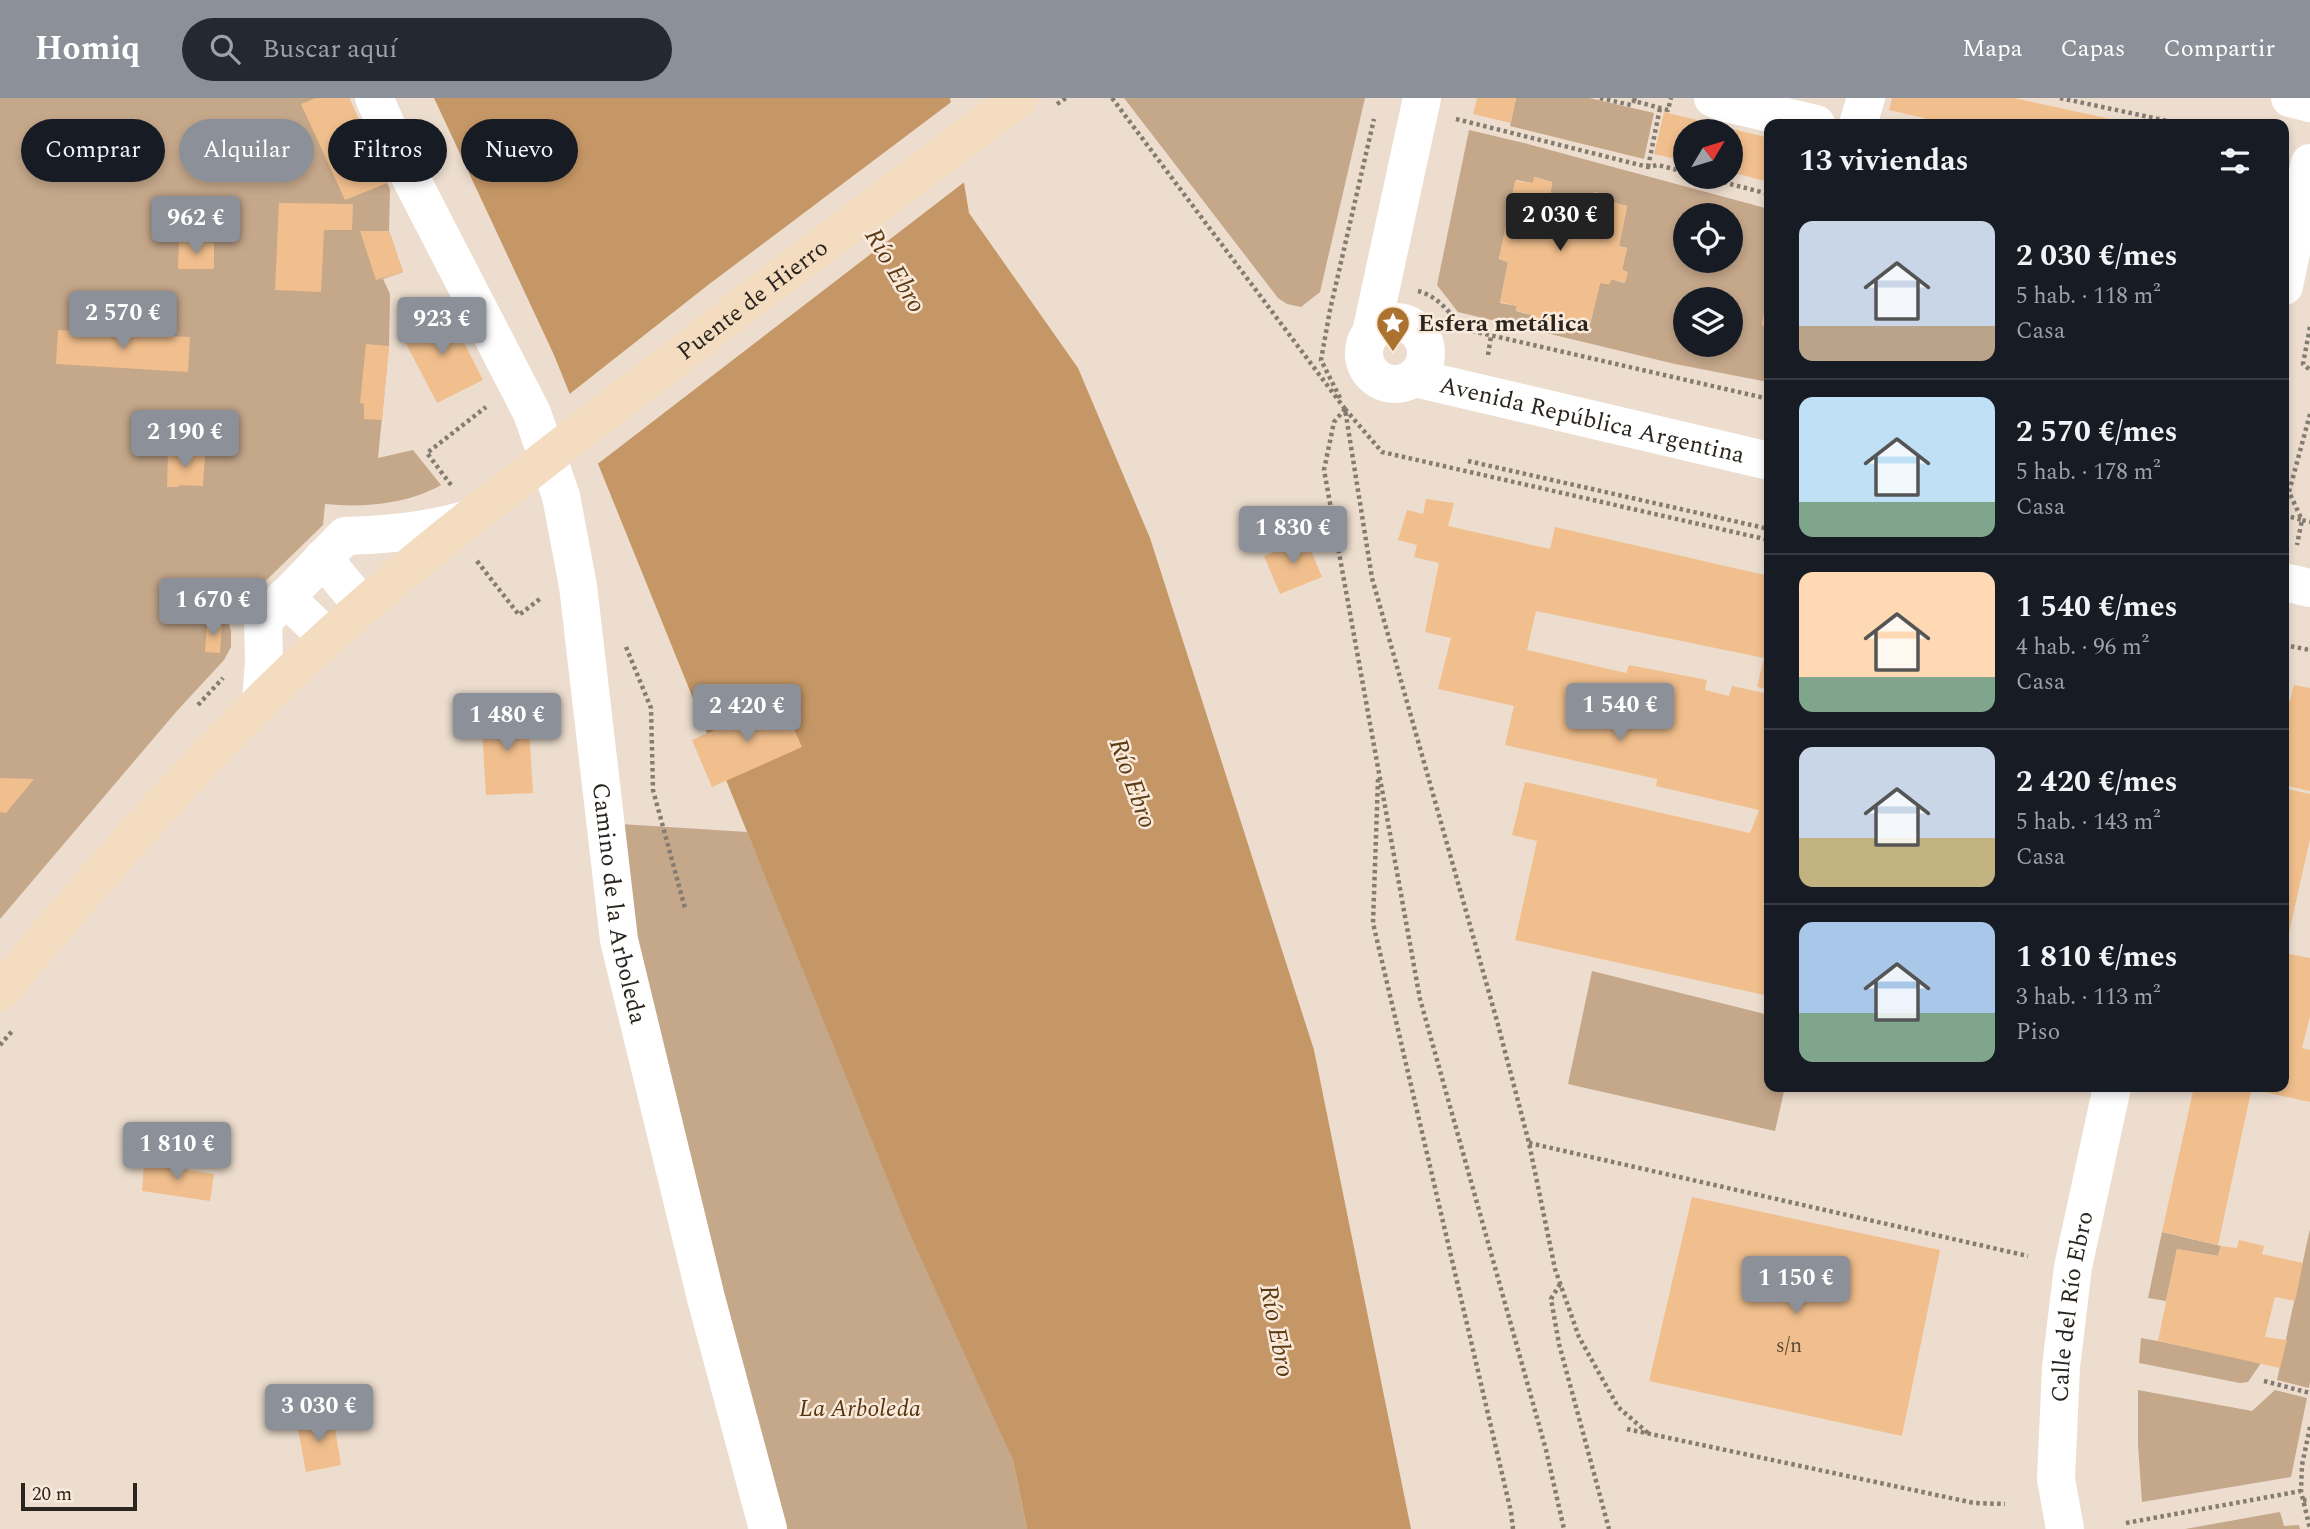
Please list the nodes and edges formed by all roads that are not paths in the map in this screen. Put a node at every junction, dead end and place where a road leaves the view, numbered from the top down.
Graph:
1 (374, 98) edge
2 (1019, 98) edge
3 (1713, 98) edge
4 (1866, 98) edge
5 (2290, 98) edge
6 (2310, 103) edge
7 (1435, 107) edge
8 (1796, 119) edge
9 (1860, 119) edge
10 (2310, 163) edge
11 (2289, 262) edge
12 (1764, 460) edge
13 (470, 516) junction
14 (323, 558) junction
15 (2289, 583) edge
16 (2310, 588) edge
17 (285, 597) junction
18 (362, 607) junction
19 (328, 638) junction
20 (261, 701) junction
21 (0, 992) edge
22 (2111, 1092) edge
23 (768, 1529) edge
24 (2065, 1529) edge

1 - 23 street, Camino de la Arboleda
2 - 13 main road, Puente de Hierro
3 - 8 street
4 - 9 street
5 - 6 street
7 - 12 street, Avenida República Argentina
10 - 11 street
13 - 14 street
13 - 18 main road, Puente de Hierro
14 - 17 street
14 - 18 street
15 - 16 street
17 - 19 street
17 - 20 street
18 - 19 main road, Puente de Hierro
19 - 20 main road, Puente de Hierro
20 - 21 main road, Puente de Hierro
22 - 24 street, Calle del Río Ebro

